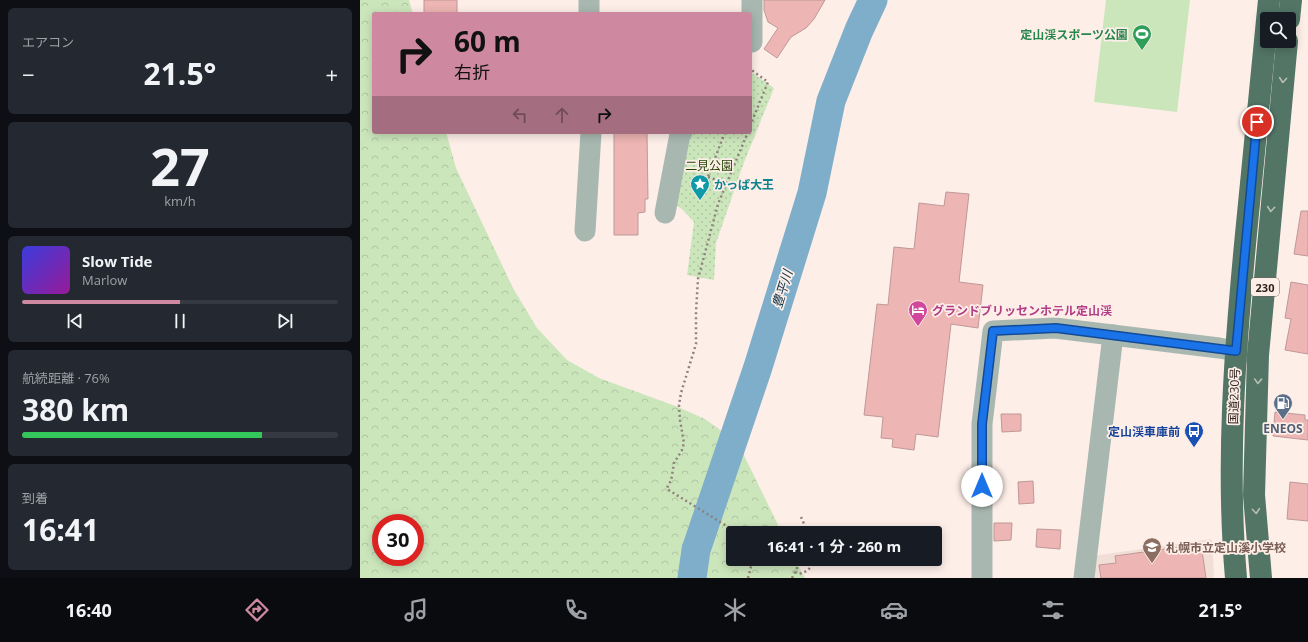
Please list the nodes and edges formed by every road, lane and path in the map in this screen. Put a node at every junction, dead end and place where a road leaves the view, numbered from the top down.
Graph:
1 (589, 0) edge
2 (752, 0) edge
3 (1269, 0) edge
4 (1291, 0) edge
5 (589, 12) edge
6 (752, 12) edge
7 (752, 12) edge
8 (1289, 12) edge
9 (752, 42) edge
10 (1286, 48) edge
11 (752, 61) edge
12 (752, 121) edge
13 (591, 134) edge
14 (680, 134) edge
15 (724, 134) edge
16 (747, 134) edge
17 (708, 177) junction
18 (726, 184) junction
19 (701, 195) dead end
20 (665, 213) dead end
21 (585, 231) dead end
22 (1113, 335) junction
23 (1236, 351) junction
24 (1258, 355) junction
25 (802, 517) dead end
26 (726, 526) edge
27 (805, 526) edge
28 (751, 566) edge
29 (797, 566) edge
30 (812, 566) edge
31 (795, 572) junction
32 (748, 578) edge
33 (792, 578) edge
34 (982, 578) edge
35 (1084, 578) edge
36 (1236, 578) edge
37 (1261, 578) edge

1 - 5 street
2 - 7 street
3 - 23 highway, 国道230号 / 230
4 - 8 highway
6 - 9 street
10 -> 24 highway, 国道230号 / 230
11 - 12 path
13 - 21 street
14 - 20 street
15 - 17 path
16 - 18 path
17 - 18 path
17 - 19 path
18 - 26 path
22 - 23 street
22 - 34 street
22 - 35 street
23 - 24 street
23 - 36 highway, 国道230号 / 230
24 -> 37 highway, 国道230号 / 230
25 - 27 path
28 - 32 path
29 - 31 path
30 - 31 path
31 - 33 path

